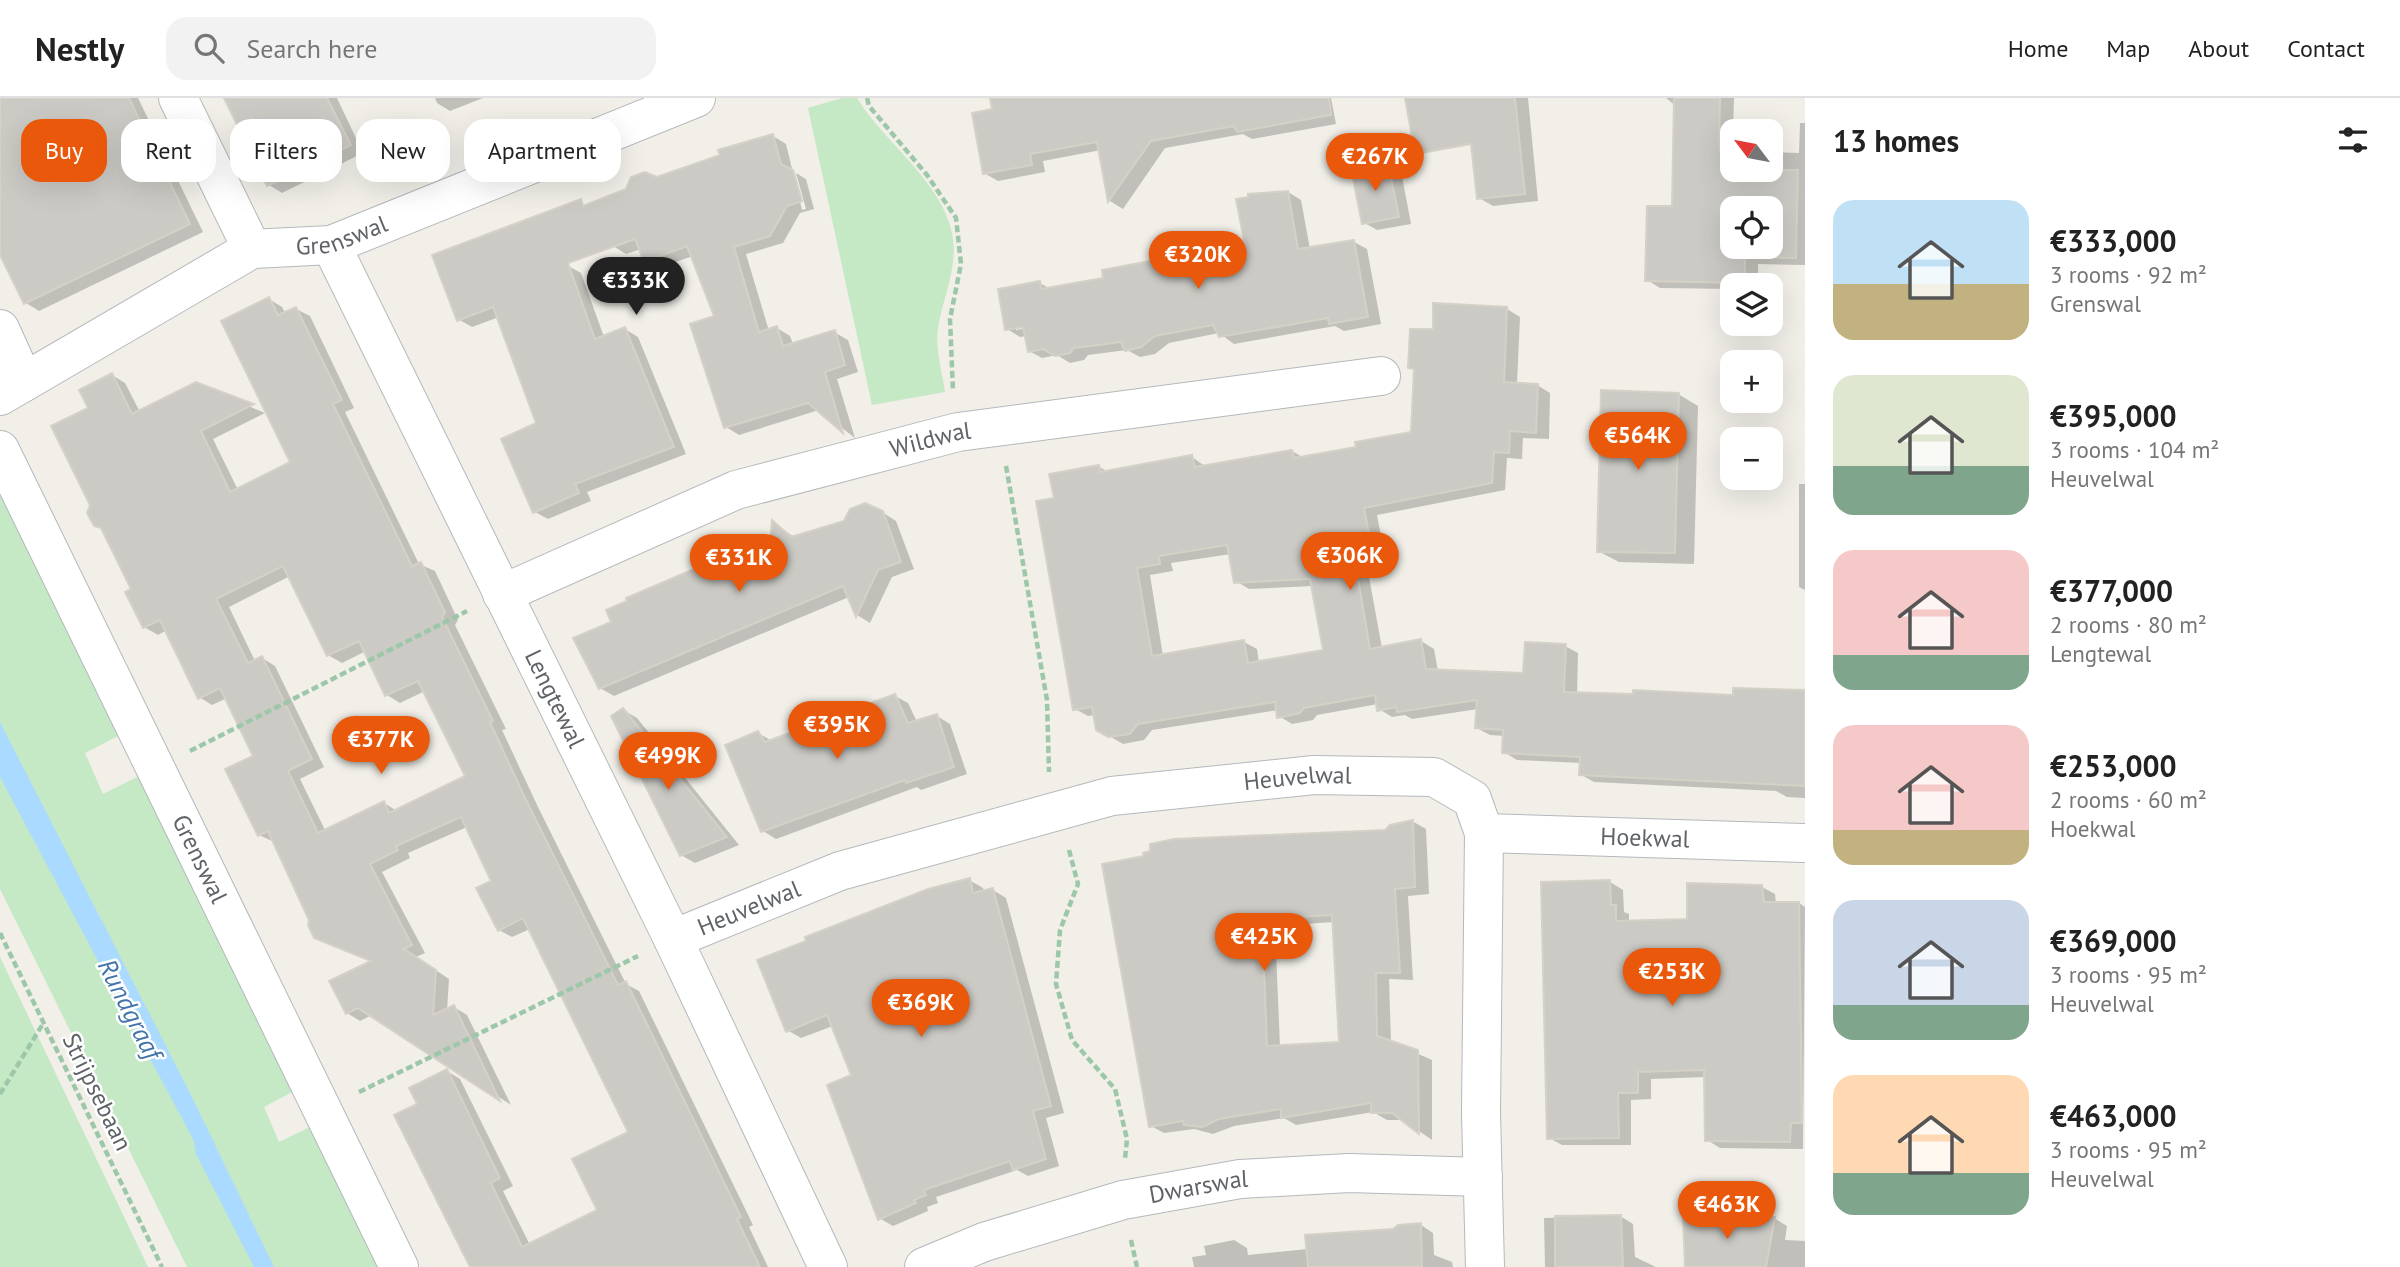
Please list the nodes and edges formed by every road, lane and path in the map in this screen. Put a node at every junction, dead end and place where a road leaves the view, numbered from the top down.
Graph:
1 (178, 98) edge
2 (696, 98) edge
3 (867, 98) edge
4 (331, 245) junction
5 (252, 249) junction
6 (0, 329) edge
7 (1381, 376) dead end
8 (12, 389) edge
9 (999, 426) junction
10 (958, 432) junction
11 (0, 450) edge
12 (502, 594) junction
13 (155, 769) junction
14 (1051, 813) junction
15 (1484, 833) junction
16 (1805, 843) edge
17 (0, 933) edge
18 (673, 939) junction
19 (44, 1022) junction
20 (0, 1094) edge
21 (322, 1110) junction
22 (1483, 1177) junction
23 (1123, 1200) junction
24 (162, 1267) edge
25 (399, 1267) edge
26 (828, 1267) edge
27 (924, 1267) edge
28 (1485, 1267) edge

1 - 5 street
2 - 4 street, Grenswal
3 - 10 path
4 - 5 street, Grenswal
4 - 12 street, Lengtewal
5 - 8 street, Grenswal
6 - 8 street
7 - 9 street, Wildwal
9 - 10 street, Wildwal
9 - 14 path
10 - 12 street, Wildwal
11 - 13 street, Grenswal
12 - 13 path
12 - 18 street, Lengtewal
13 - 21 street, Grenswal
14 - 15 street, Heuvelwal
14 - 18 street, Heuvelwal
14 - 23 path
15 - 16 street, Hoekwal
15 - 22 street, Heuvelwal
17 - 19 path, Strijpsebaan
18 - 21 path
18 - 26 street, Lengtewal
19 - 20 path
19 - 24 path, Strijpsebaan
21 - 25 street, Grenswal
22 - 23 street, Dwarswal
22 - 28 street, Heuvelwal
23 - 27 street, Dwarswal

